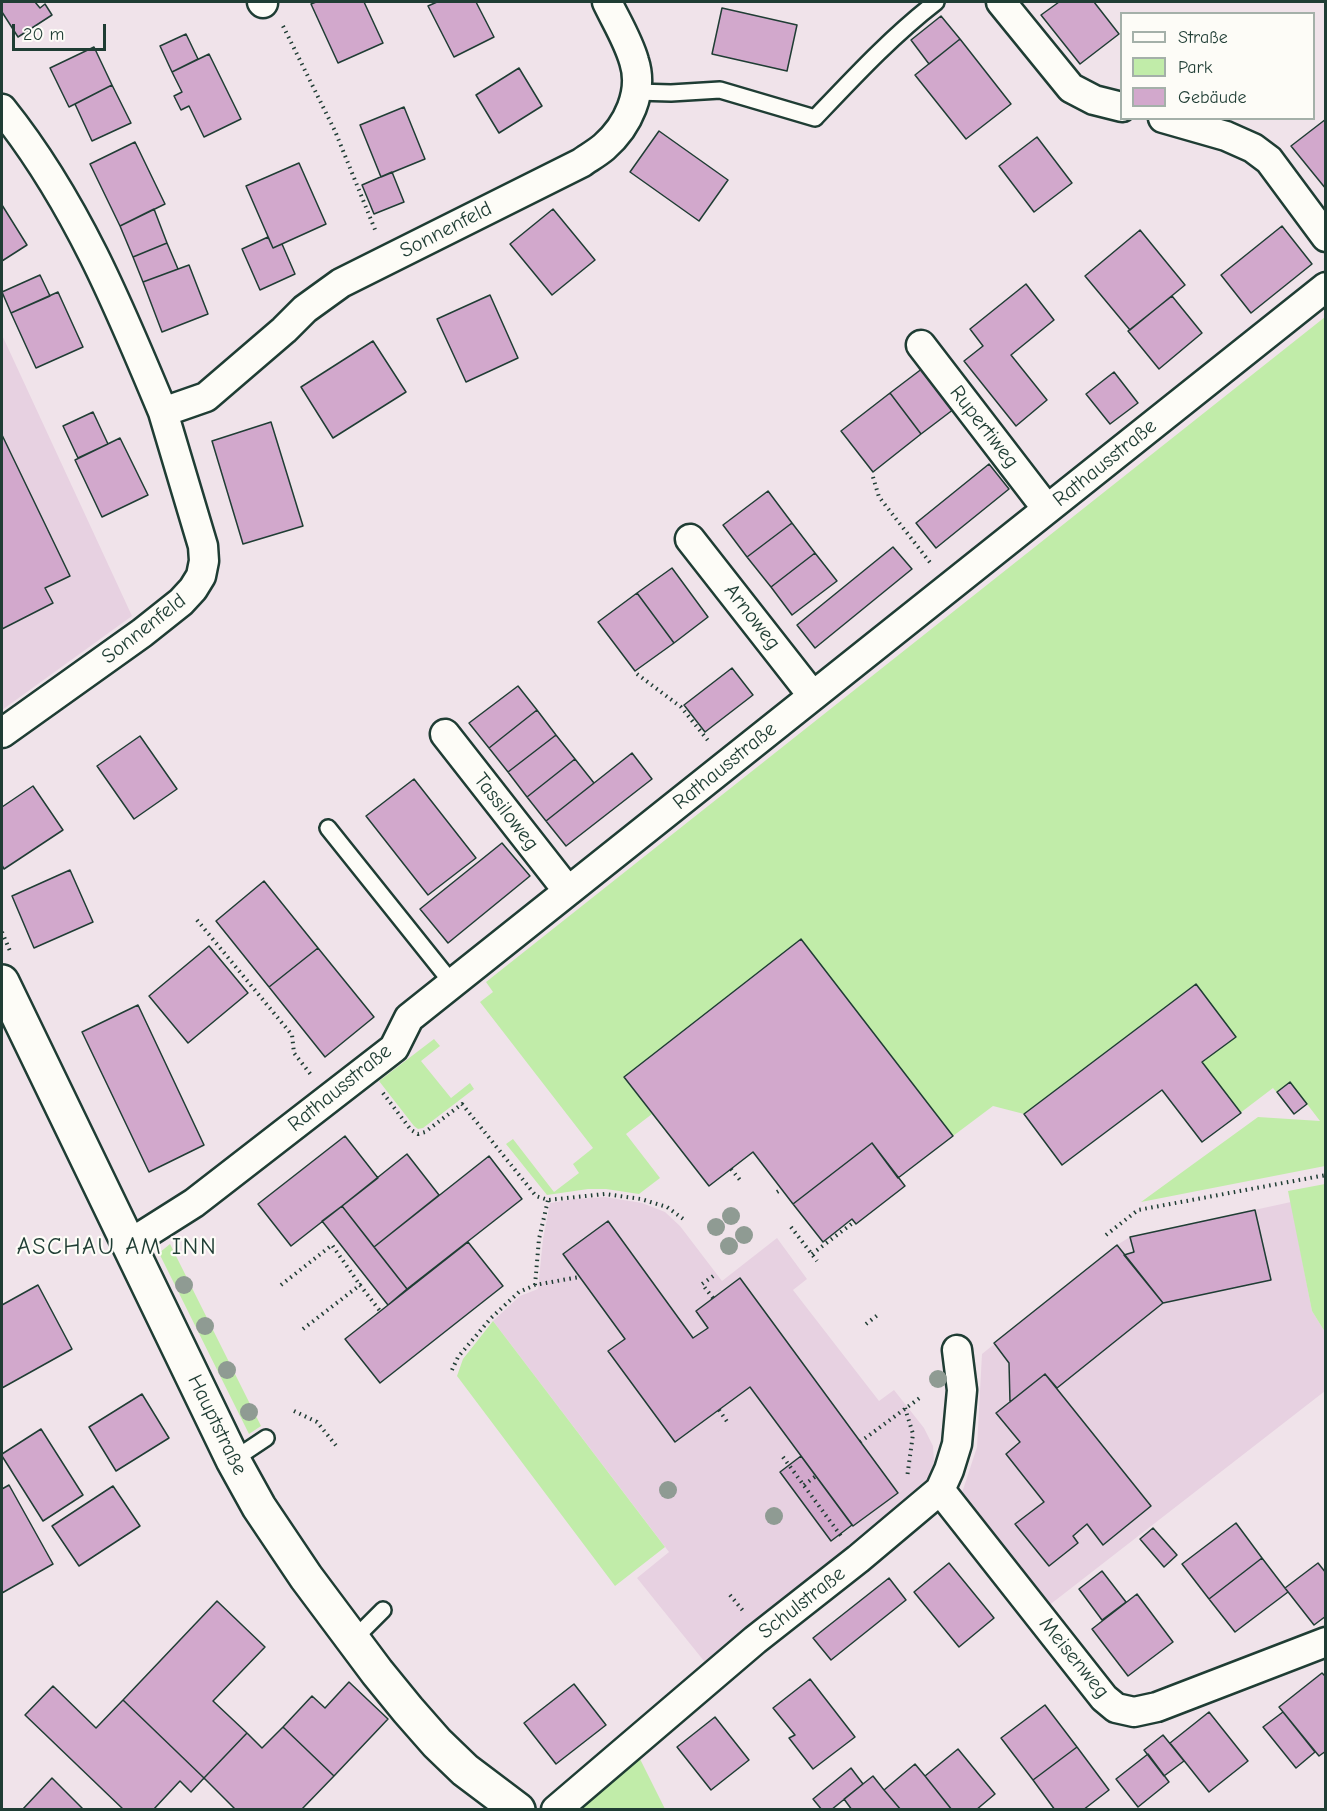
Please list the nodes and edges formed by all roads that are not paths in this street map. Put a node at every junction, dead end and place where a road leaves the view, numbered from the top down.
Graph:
1 (608, 2) edge
2 (936, 2) edge
3 (1001, 2) edge
4 (636, 92) junction
5 (1120, 106) edge
6 (2, 109) edge
7 (1170, 120) edge
8 (1326, 237) edge
9 (1326, 287) edge
10 (921, 345) dead end
11 (163, 412) junction
12 (1047, 509) junction
13 (690, 539) dead end
14 (813, 696) junction
15 (2, 733) edge
16 (445, 734) dead end
17 (327, 828) dead end
18 (568, 891) junction
19 (2, 982) edge
20 (452, 983) junction
21 (128, 1243) junction
22 (957, 1350) dead end
23 (266, 1438) dead end
24 (233, 1460) junction
25 (940, 1490) junction
26 (383, 1610) dead end
27 (353, 1640) junction
28 (1326, 1642) edge
29 (518, 1809) edge
30 (556, 1809) edge

1 - 4 street, Sonnenfeld
2 - 4 lane
3 - 5 street
4 - 11 street, Sonnenfeld
6 - 11 street, Sonnenfeld
7 - 8 street
9 - 12 street, Rathausstraße
10 - 12 street, Rupertiweg
11 - 15 street, Sonnenfeld
12 - 14 street, Rathausstraße
13 - 14 street, Arnoweg
14 - 18 street, Rathausstraße
16 - 18 street, Tassiloweg
17 - 20 lane
18 - 20 street, Rathausstraße
19 - 21 main road, Hauptstraße
20 - 21 street, Rathausstraße
21 - 24 main road, Hauptstraße
22 - 25 street, Schulstraße
23 - 24 lane
24 - 27 main road, Hauptstraße
25 - 28 street, Meisenweg
25 - 30 street, Schulstraße
26 - 27 lane
27 - 29 main road, Hauptstraße

